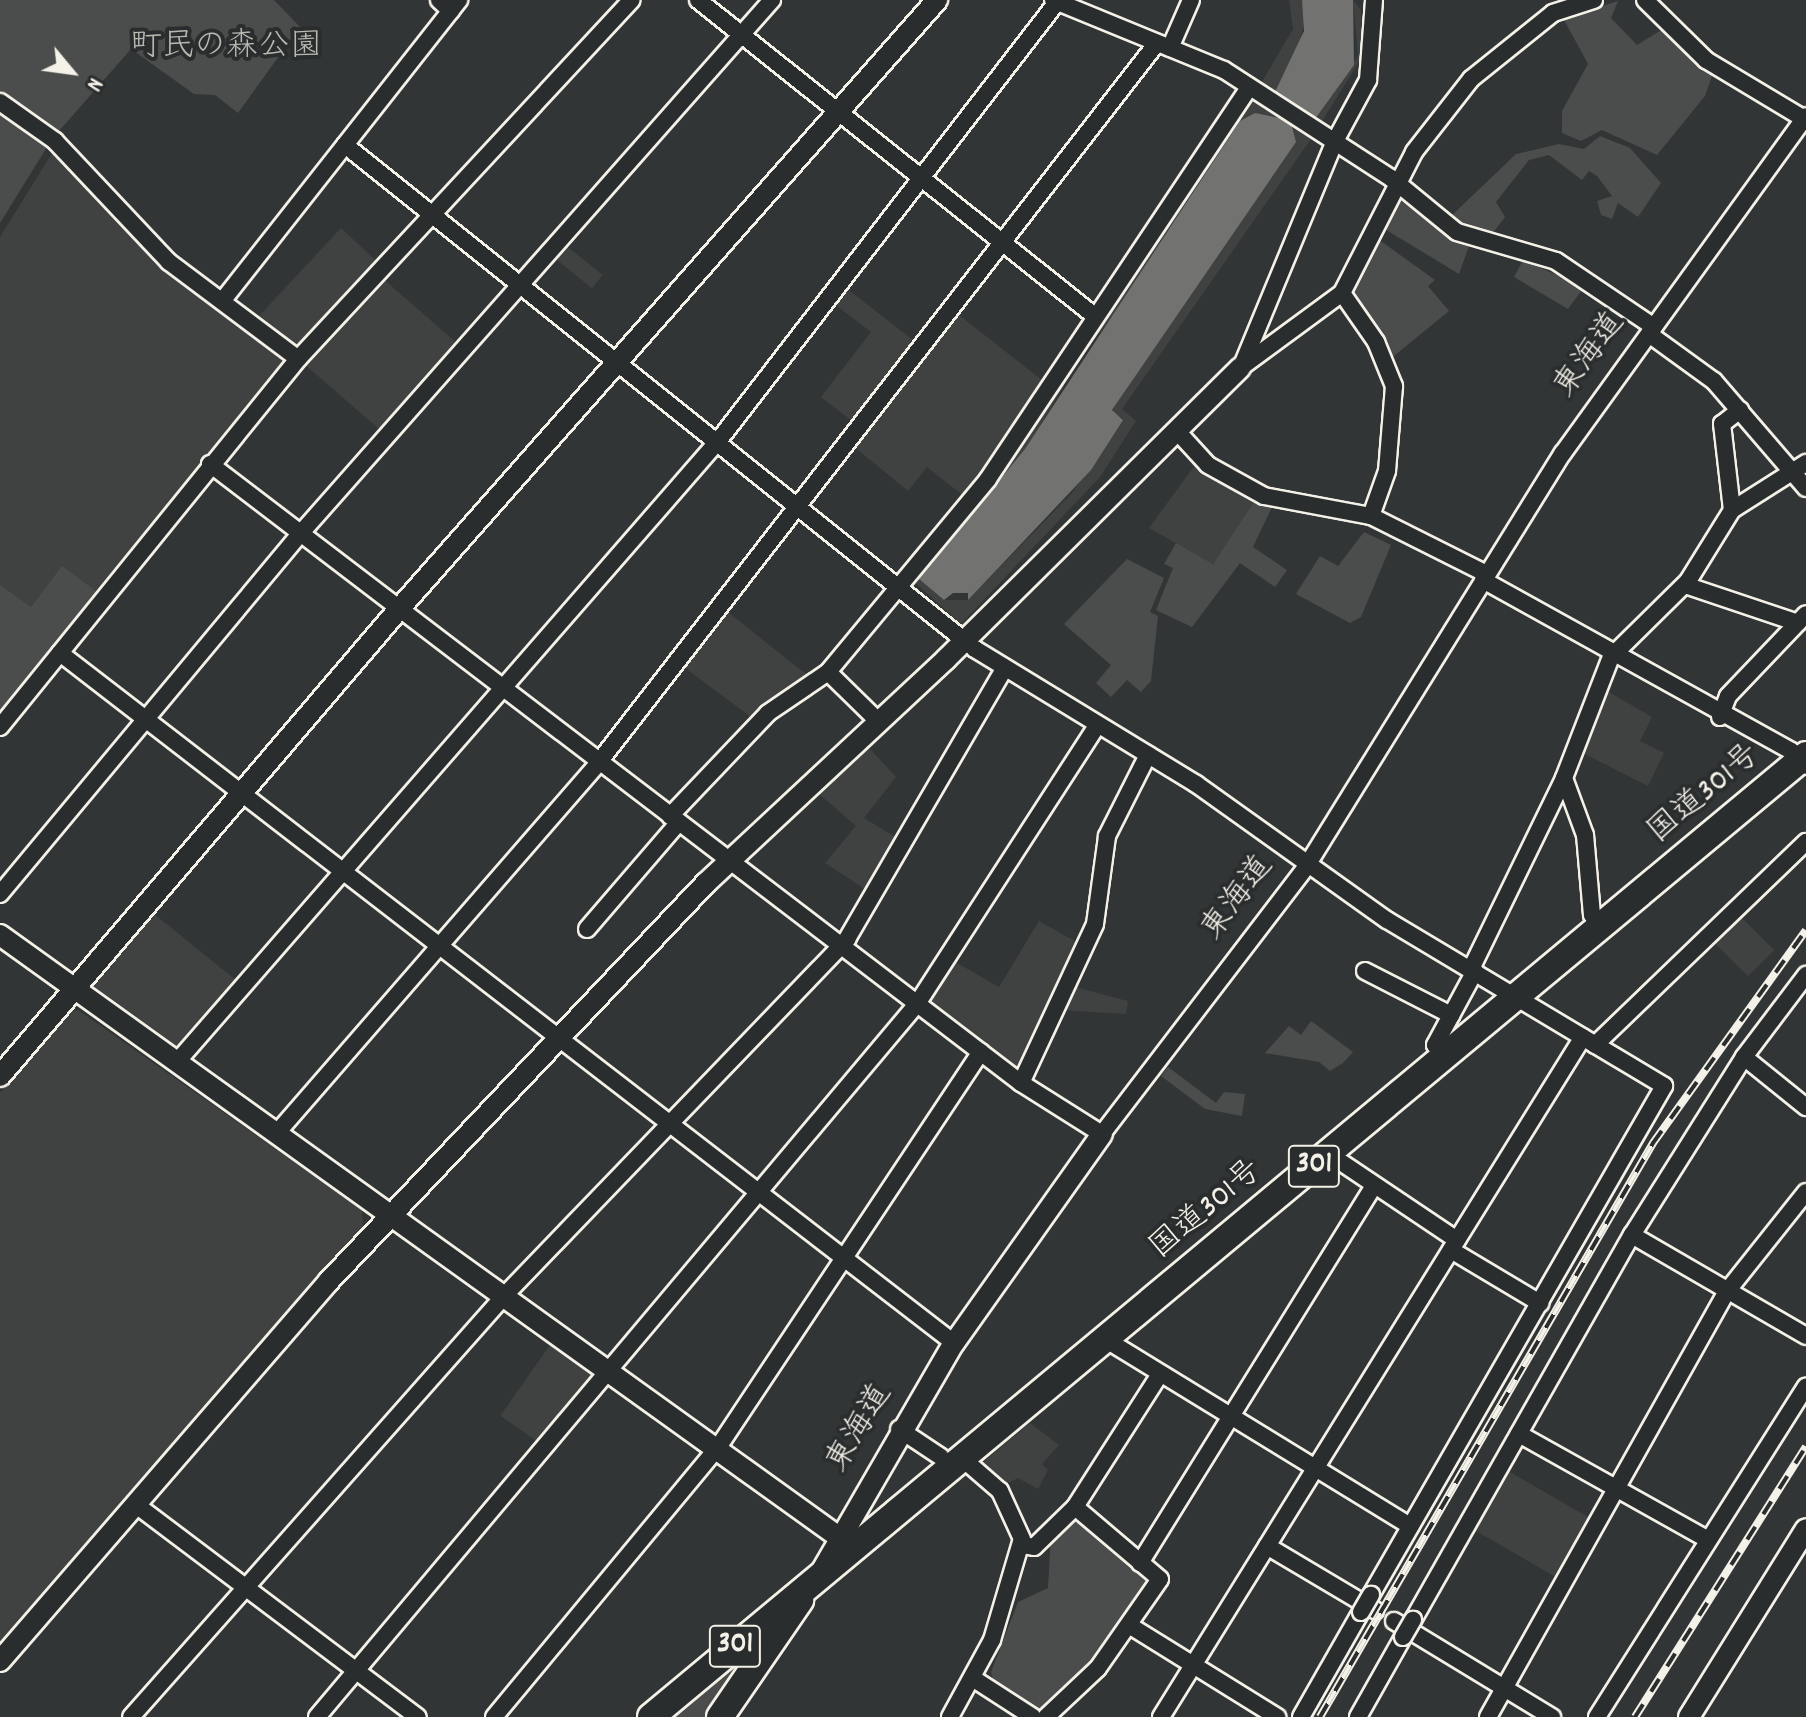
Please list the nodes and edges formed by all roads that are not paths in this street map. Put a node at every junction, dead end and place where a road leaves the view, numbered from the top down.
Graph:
1 (632, 0) edge
2 (698, 0) edge
3 (772, 0) edge
4 (937, 0) edge
5 (1191, 0) edge
6 (1374, 0) edge
7 (1594, 0) edge
8 (1645, 0) edge
9 (1055, 1) edge
10 (450, 4) edge
11 (740, 36) junction
12 (1164, 45) junction
13 (1249, 87) junction
14 (0, 102) edge
15 (834, 115) junction
16 (1805, 118) edge
17 (1791, 136) junction
18 (1334, 143) junction
19 (345, 145) junction
20 (1806, 146) edge
21 (920, 181) junction
22 (1395, 184) junction
23 (433, 214) junction
24 (1002, 244) junction
25 (521, 284) junction
26 (1342, 293) junction
27 (223, 300) junction
28 (1092, 314) junction
29 (1652, 330) junction
30 (298, 359) junction
31 (618, 361) junction
32 (1240, 368) junction
33 (1740, 410) junction
34 (1176, 430) junction
35 (719, 440) junction
36 (1806, 463) edge
37 (210, 464) junction
38 (1792, 474) junction
39 (1806, 488) edge
40 (800, 504) junction
41 (1732, 510) junction
42 (1371, 516) junction
43 (300, 534) junction
44 (1485, 577) junction
45 (899, 584) junction
46 (1685, 585) junction
47 (399, 609) junction
48 (1802, 619) edge
49 (966, 640) junction
50 (60, 653) junction
51 (1611, 657) junction
52 (1005, 668) junction
53 (828, 672) junction
54 (503, 689) junction
55 (1720, 717) junction
56 (146, 719) junction
57 (879, 722) junction
58 (0, 727) edge
59 (1096, 727) junction
60 (1148, 755) junction
61 (1804, 760) edge
62 (599, 762) junction
63 (1564, 778) junction
64 (242, 793) junction
65 (674, 819) junction
66 (1806, 842) edge
67 (729, 861) junction
68 (1306, 867) junction
69 (344, 871) junction
70 (0, 894) edge
71 (1601, 926) junction
72 (587, 929) dead end
73 (0, 935) edge
74 (439, 946) junction
75 (841, 946) junction
76 (1473, 970) junction
77 (1365, 971) dead end
78 (1806, 975) edge
79 (73, 990) junction
80 (1517, 997) junction
81 (917, 1004) junction
82 (1451, 1015) junction
83 (559, 1038) junction
84 (1589, 1041) junction
85 (981, 1052) junction
86 (1444, 1057) junction
87 (1744, 1057) junction
88 (176, 1063) junction
89 (0, 1076) edge
90 (1021, 1083) junction
91 (1806, 1107) edge
92 (670, 1123) junction
93 (276, 1134) junction
94 (1102, 1134) junction
95 (1329, 1154) junction
96 (1373, 1187) junction
97 (1806, 1192) edge
98 (759, 1194) junction
99 (391, 1215) junction
100 (1632, 1235) junction
101 (1454, 1245) junction
102 (844, 1258) junction
103 (1728, 1290) junction
104 (505, 1295) junction
105 (1540, 1303) junction
106 (1806, 1336) edge
107 (1105, 1339) junction
108 (954, 1343) junction
109 (612, 1371) junction
110 (1158, 1377) junction
111 (1806, 1387) edge
112 (1230, 1419) junction
113 (899, 1429) junction
114 (1519, 1434) junction
115 (719, 1446) junction
116 (952, 1458) junction
117 (1315, 1469) junction
118 (1616, 1489) junction
119 (135, 1504) junction
120 (1075, 1507) junction
121 (1410, 1526) junction
122 (1806, 1529) edge
123 (1705, 1538) junction
124 (848, 1540) junction
125 (1022, 1545) junction
126 (1267, 1546) junction
127 (1140, 1563) junction
128 (820, 1575) junction
129 (245, 1589) junction
130 (1369, 1606) junction
131 (1394, 1621) dead end
132 (1132, 1627) junction
133 (0, 1661) edge
134 (1194, 1664) junction
135 (356, 1672) junction
136 (974, 1679) junction
137 (1504, 1688) junction
138 (411, 1715) edge
139 (722, 1716) edge
140 (131, 1717) edge
141 (317, 1717) edge
142 (494, 1717) edge
143 (651, 1717) edge
144 (950, 1717) edge
145 (1033, 1717) edge
146 (1046, 1717) edge
147 (1161, 1717) edge
148 (1277, 1717) edge
149 (1301, 1717) edge
150 (1358, 1717) edge
151 (1488, 1717) edge
152 (1552, 1717) edge
153 (1597, 1717) edge
154 (1689, 1717) edge

1 - 23 street
2 - 11 street
3 - 11 street
4 - 15 street
5 - 12 street
6 - 18 street
7 - 22 street
8 - 16 street
9 - 12 street
9 - 21 street
10 - 19 street
11 - 15 street
11 - 25 street
12 - 13 street
12 - 24 street
13 - 18 street
13 - 28 street
14 - 27 street
15 - 21 street
15 - 31 street
16 - 17 street, 東海道
17 - 20 street
17 - 29 street, 東海道
18 - 22 street
18 - 32 street
19 - 23 street
19 - 27 street
21 - 24 street
21 - 35 street
22 - 26 street
22 - 29 street
23 - 25 street
23 - 30 street
24 - 28 street
24 - 40 street
25 - 31 street
25 - 43 street
26 - 32 street
26 - 42 street
27 - 30 street
28 - 45 street
29 - 33 street
29 - 44 street, 東海道
30 - 37 street
31 - 35 street
31 - 47 street
32 - 34 street
33 - 38 street
33 - 41 street
34 - 42 street
34 - 49 street
35 - 40 street
35 - 54 street
36 - 38 street
37 - 43 street
37 - 50 street
38 - 39 street
38 - 41 street
40 - 45 street
40 - 62 street
41 - 46 street
42 - 44 street
43 - 47 street
43 - 56 street
44 - 51 street
44 - 68 street, 東海道
45 - 49 street
45 - 53 street
46 - 48 street
46 - 51 street
47 - 54 street
47 - 64 street
48 - 55 street
49 - 52 street
49 - 57 street
50 - 56 street
50 - 58 street
51 - 55 street
51 - 63 street
52 - 59 street
52 - 75 street
53 - 57 street
53 - 65 street
54 - 62 street
54 - 69 street
55 - 61 street
56 - 64 street
56 - 70 street
57 - 67 street
59 - 60 street
59 - 81 street
60 - 68 street
60 - 90 street
61 - 71 main road, 国道301号 / 301
62 - 65 street
62 - 74 street
63 - 71 street
63 - 76 street
64 - 69 street
64 - 79 street
65 - 67 street
65 - 72 street
66 - 84 street
67 - 75 street
67 - 83 street
68 - 76 street
68 - 94 street, 東海道
69 - 74 street
69 - 88 street
71 - 80 main road, 国道301号 / 301
73 - 79 street
74 - 83 street
74 - 93 street
75 - 81 street
75 - 92 street
76 - 80 street
76 - 82 street
77 - 82 street
78 - 87 street
79 - 88 street
79 - 89 street
80 - 84 street
80 - 86 main road, 国道301号 / 301
81 - 85 street
81 - 98 street
82 - 86 street
83 - 92 street
83 - 99 street
84 - 101 street
84 - 105 street
85 - 90 street
85 - 102 street
86 - 95 main road, 国道301号 / 301
87 - 91 street
87 - 100 street
88 - 93 street
90 - 94 street
92 - 98 street
92 - 104 street
93 - 99 street
94 - 108 street, 東海道
95 - 96 street
95 - 107 main road, 国道301号 / 301
96 - 101 street
96 - 112 street
97 - 103 street
98 - 102 street
98 - 109 street
99 - 104 street
99 - 119 street
100 - 103 street
100 - 114 street
101 - 105 street
101 - 117 street
102 - 108 street
102 - 115 street
103 - 106 street
103 - 118 street
104 - 109 street
104 - 129 street
105 - 121 street
107 - 110 street
107 - 116 main road, 国道301号 / 301
108 - 113 street, 東海道
109 - 115 street
109 - 135 street
110 - 112 street
110 - 120 street
111 - 123 street
112 - 117 street
112 - 127 street
113 - 116 street
113 - 124 street, 東海道
114 - 118 street
114 - 150 street, bridge
115 - 124 street
115 - 142 street
116 - 124 main road, 国道301号 / 301
116 - 125 street
117 - 121 street
117 - 126 street
118 - 123 street
118 - 137 street
119 - 129 street
119 - 133 street
120 - 125 street
120 - 127 street
121 - 130 street
122 - 154 street
123 - 153 street
124 - 128 main road, 国道301号 / 301
125 - 136 street
126 - 130 street
126 - 134 street
127 - 132 street
128 - 139 main road
128 - 143 main road, 国道301号 / 301
129 - 135 street
129 - 140 street
130 - 149 street
131 - 137 street
132 - 134 street
132 - 146 street
134 - 147 street
134 - 148 street
135 - 138 street
135 - 141 street
136 - 144 street
136 - 145 street
137 - 151 street
137 - 152 street

